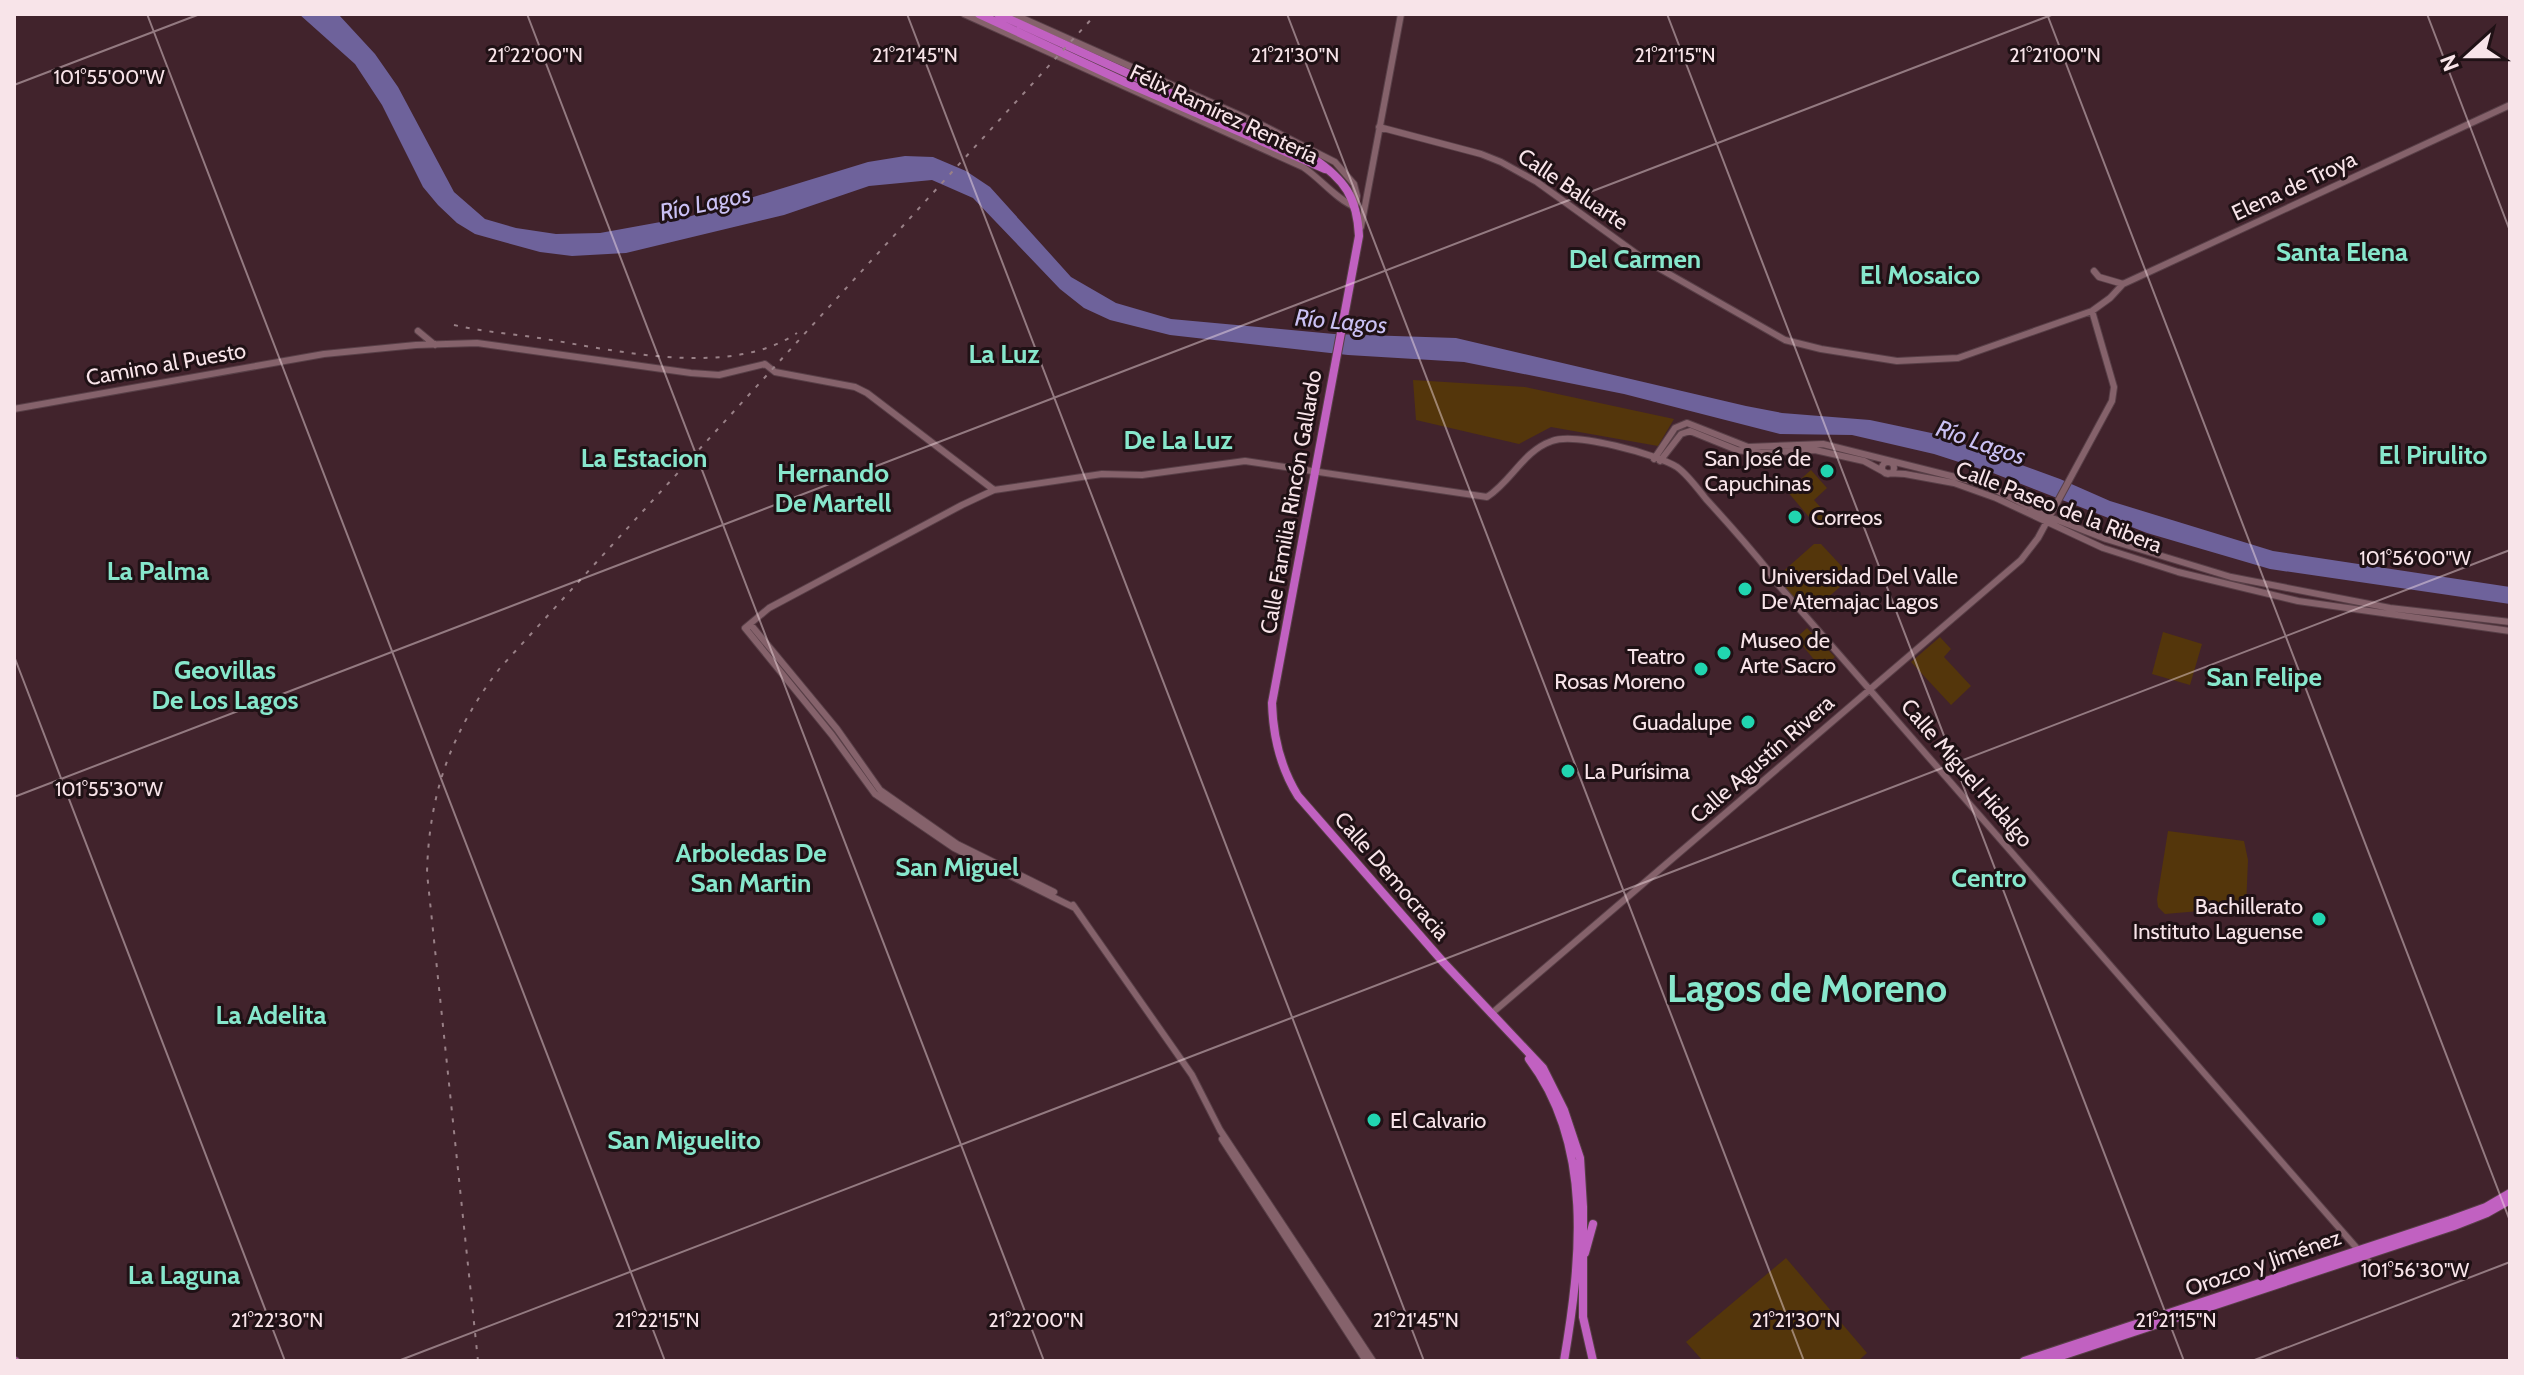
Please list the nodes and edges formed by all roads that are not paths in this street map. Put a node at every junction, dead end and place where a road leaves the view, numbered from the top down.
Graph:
1 (964, 14) edge
2 (979, 14) edge
3 (998, 14) edge
4 (1013, 14) edge
5 (1401, 14) edge
6 (1021, 34) junction
7 (1010, 35) junction
8 (1113, 83) junction
9 (1127, 83) junction
10 (2510, 105) edge
11 (1379, 127) junction
12 (1280, 151) junction
13 (1269, 152) junction
14 (1329, 170) junction
15 (1337, 194) junction
16 (1357, 197) junction
17 (1355, 207) junction
18 (1359, 236) junction
19 (2094, 271) dead end
20 (2123, 284) junction
21 (2096, 309) junction
22 (418, 331) dead end
23 (435, 345) junction
24 (14, 409) edge
25 (1657, 460) junction
26 (1891, 462) junction
27 (1316, 470) junction
28 (1886, 473) junction
29 (1095, 475) junction
30 (1097, 486) dead end
31 (994, 490) junction
32 (2053, 507) junction
33 (2033, 510) junction
34 (2046, 519) junction
35 (2059, 521) junction
36 (2510, 622) edge
37 (2510, 631) edge
38 (1870, 689) junction
39 (1273, 723) joint
40 (1491, 1014) junction
41 (1512, 1036) junction
42 (1220, 1130) junction
43 (2510, 1193) edge
44 (2510, 1200) edge
45 (1582, 1224) junction
46 (1593, 1224) dead end
47 (1576, 1246) junction
48 (2362, 1256) junction
49 (1582, 1265) junction
50 (1581, 1277) junction
51 (1366, 1361) edge
52 (1373, 1361) edge
53 (1564, 1361) edge
54 (1593, 1361) edge
55 (2024, 1361) edge
56 (2046, 1361) edge

1 - 7 street, Félix Ramírez Rentería
2 - 6 highway
3 - 14 highway
4 - 16 street, Félix Ramírez Rentería
5 - 11 street
6 - 7 highway
6 - 9 highway
7 - 8 street, Félix Ramírez Rentería
8 - 9 highway
8 - 13 street, Félix Ramírez Rentería
9 - 12 highway
10 - 20 street, Elena de Troya
11 - 16 street
11 - 21 street, Calle Baluarte
12 - 13 highway
12 - 14 highway
13 - 15 street, Félix Ramírez Rentería
14 - 16 highway
15 - 16 street
15 - 17 street, Félix Ramírez Rentería
16 - 17 highway, Calle Familia Rincón Gallardo
16 - 18 street
17 - 18 highway, Calle Familia Rincón Gallardo
18 - 27 highway, Calle Familia Rincón Gallardo
19 - 20 street
20 - 21 street, Elena de Troya
21 - 32 street, Calle Agustín Rivera
22 - 23 street
23 - 24 street, Camino al Puesto
23 - 31 street, Camino al Puesto
25 - 26 street, Calle Paseo de la Ribera
25 - 27 street, Calle Miguel Hidalgo
25 - 28 street, Calle Paseo de la Ribera
25 - 38 street, Calle Miguel Hidalgo
26 - 28 street
26 - 33 street, Calle Paseo de la Ribera
27 - 29 street
27 - 39 highway, Calle Familia Rincón Gallardo
28 - 34 street, Calle Paseo de la Ribera
29 - 30 street
29 - 31 street
31 - 42 street
32 - 33 street
32 - 34 street, Calle Agustín Rivera
32 - 35 street
33 - 34 street, Calle Paseo de la Ribera
34 - 35 street, Calle Paseo de la Ribera
34 - 37 street, Calle Paseo de la Ribera
34 - 38 street, Calle Agustín Rivera
35 - 36 street, Calle Paseo de la Ribera
38 - 40 street, Calle Agustín Rivera
38 - 48 street, Calle Miguel Hidalgo
39 - 40 highway, Calle Democracia
40 - 41 highway, Calle Democracia
41 - 45 highway, Calle Democracia
41 - 47 highway, Calle Democracia
42 - 51 street
42 - 52 street
43 - 48 highway, Orozco y Jiménez
44 - 48 highway, Orozco y Jiménez
45 - 47 highway
45 - 49 highway, Calle Democracia
46 - 49 highway
47 - 50 highway
47 - 53 highway, Calle Democracia
48 - 55 highway, Orozco y Jiménez
48 - 56 highway, Orozco y Jiménez
49 - 50 highway, Calle Democracia
50 - 54 highway

